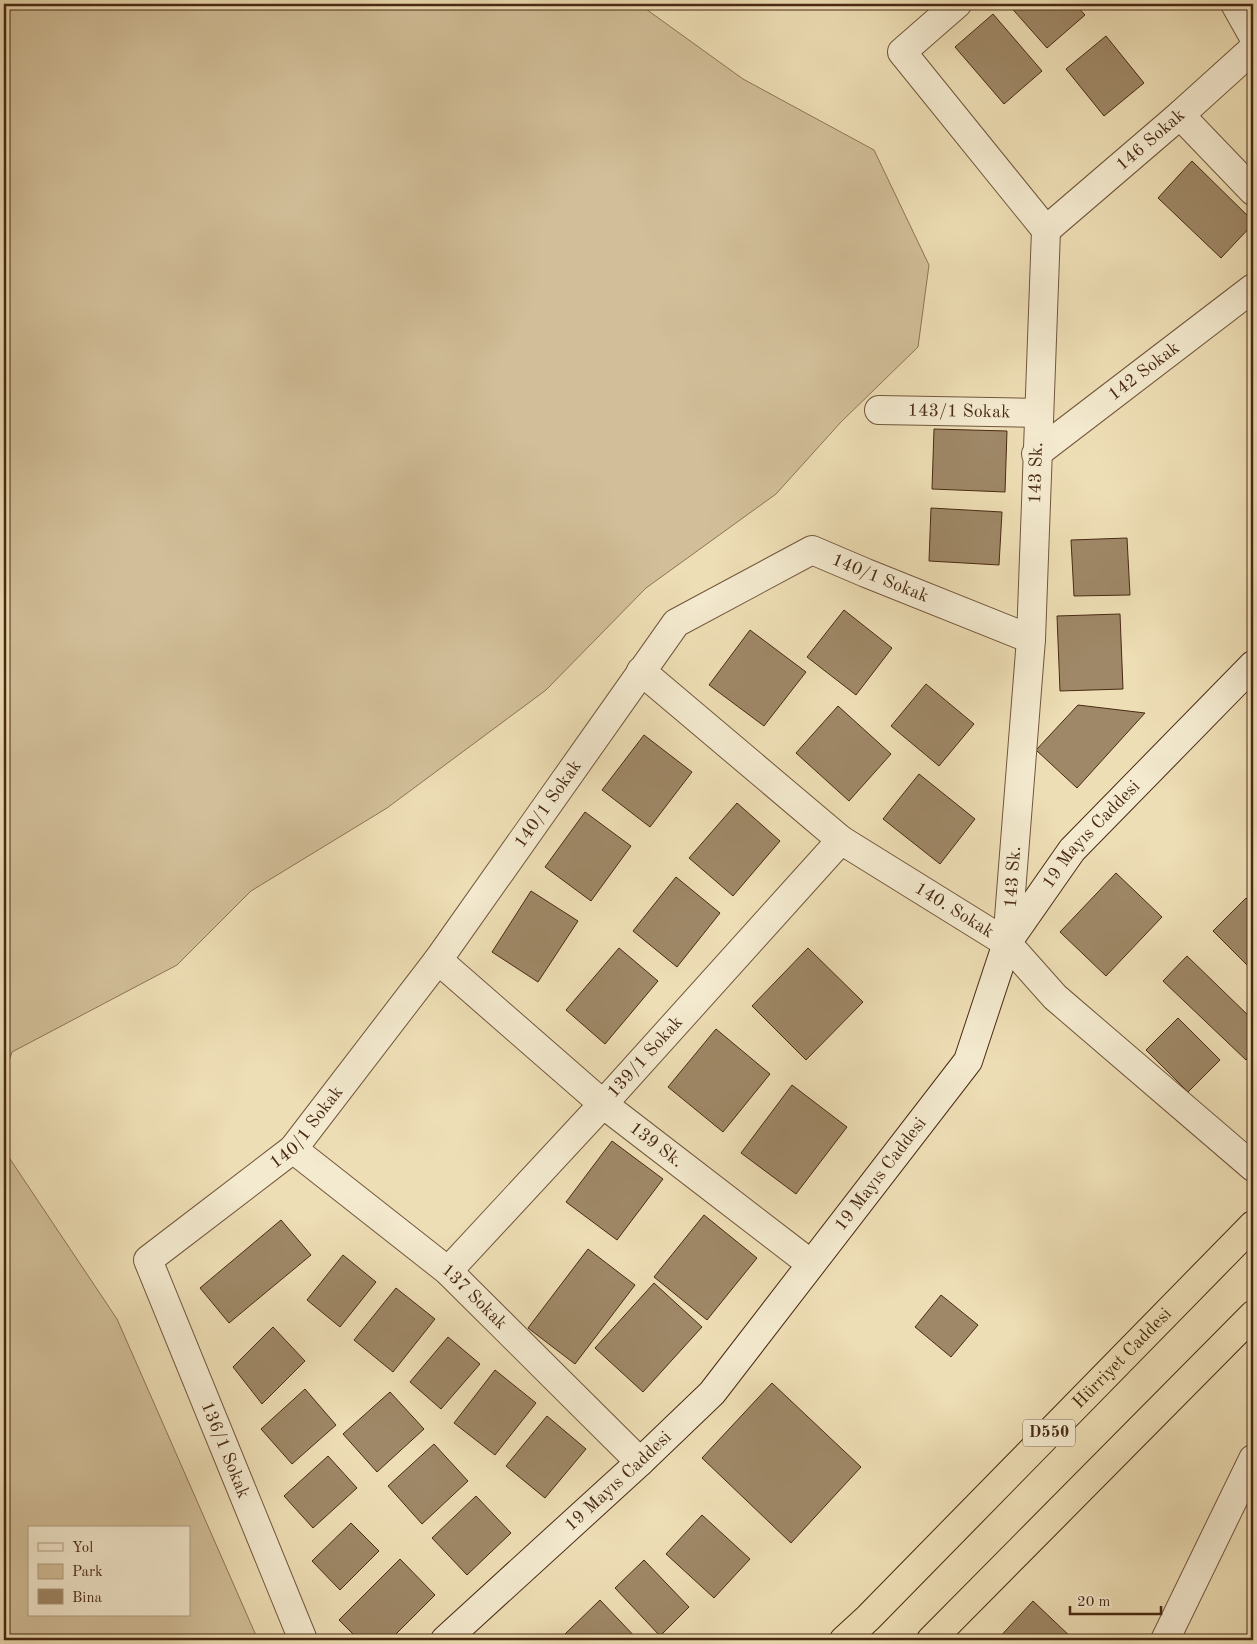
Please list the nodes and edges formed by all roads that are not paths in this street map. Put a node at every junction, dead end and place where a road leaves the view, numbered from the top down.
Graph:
1 (957, 4) edge
2 (1235, 4) edge
3 (1253, 36) edge
4 (1253, 50) edge
5 (1180, 115) junction
6 (1253, 190) edge
7 (1046, 230) junction
8 (1253, 288) edge
9 (878, 410) dead end
10 (1039, 413) junction
11 (1036, 454) junction
12 (1031, 639) junction
13 (1253, 665) edge
14 (641, 671) junction
15 (841, 840) junction
16 (1007, 943) junction
17 (438, 960) junction
18 (603, 1104) junction
19 (293, 1149) junction
20 (1253, 1167) edge
21 (1253, 1225) edge
22 (148, 1260) joint
23 (811, 1264) junction
24 (448, 1271) junction
25 (1253, 1315) edge
26 (1253, 1459) edge
27 (640, 1462) junction
28 (303, 1640) edge
29 (445, 1640) edge
30 (844, 1640) edge
31 (931, 1640) edge
32 (1165, 1640) edge

1 - 7 street
2 - 3 street
4 - 5 street, 146 Sokak
5 - 6 street
5 - 7 street, 146 Sokak
7 - 10 street, 143 Sk.
8 - 11 street, 142 Sokak
9 - 10 street, 143/1 Sokak
10 - 11 street, 143 Sk.
11 - 12 street, 143 Sk.
12 - 14 street, 140/1 Sokak
12 - 16 street, 143 Sk.
13 - 16 street, 19 Mayıs Caddesi
14 - 15 street, 140. Sokak
14 - 17 street, 140/1 Sokak
15 - 16 street, 140. Sokak
15 - 18 street, 139/1 Sokak
16 - 20 street, 140. Sokak
16 - 23 street, 19 Mayıs Caddesi
17 - 18 street, 139 Sk.
17 - 19 street, 140/1 Sokak
18 - 23 street, 139 Sk.
18 - 24 street, 139/1 Sokak
19 - 22 street, 140/1 Sokak
19 - 24 street, 137 Sokak
21 - 30 highway, Hürriyet Caddesi / D550
22 - 28 street, 136/1 Sokak
23 - 27 street, 19 Mayıs Caddesi
24 - 27 street, 137 Sokak
25 - 31 highway
26 - 32 street
27 - 29 street, 19 Mayıs Caddesi

